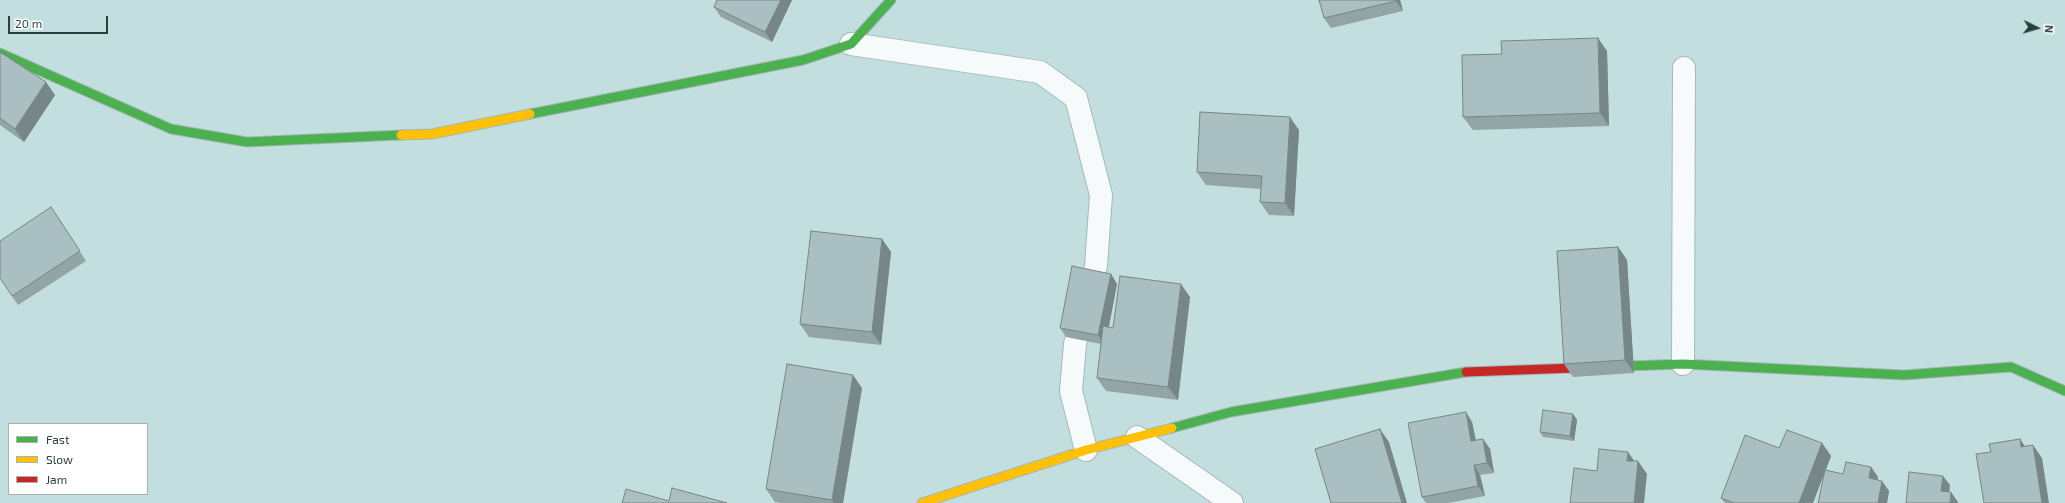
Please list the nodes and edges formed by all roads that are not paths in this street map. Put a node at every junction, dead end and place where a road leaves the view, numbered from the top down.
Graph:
1 (891, 0) edge
2 (851, 44) junction
3 (0, 53) edge
4 (1684, 68) dead end
5 (1682, 364) junction
6 (2065, 390) edge
7 (1137, 437) junction
8 (1086, 450) junction
9 (922, 503) edge
10 (1232, 503) edge

1 - 2 street
2 - 3 street
2 - 8 street
4 - 5 street
5 - 6 street
5 - 7 street
7 - 8 street
7 - 10 street
8 - 9 street

